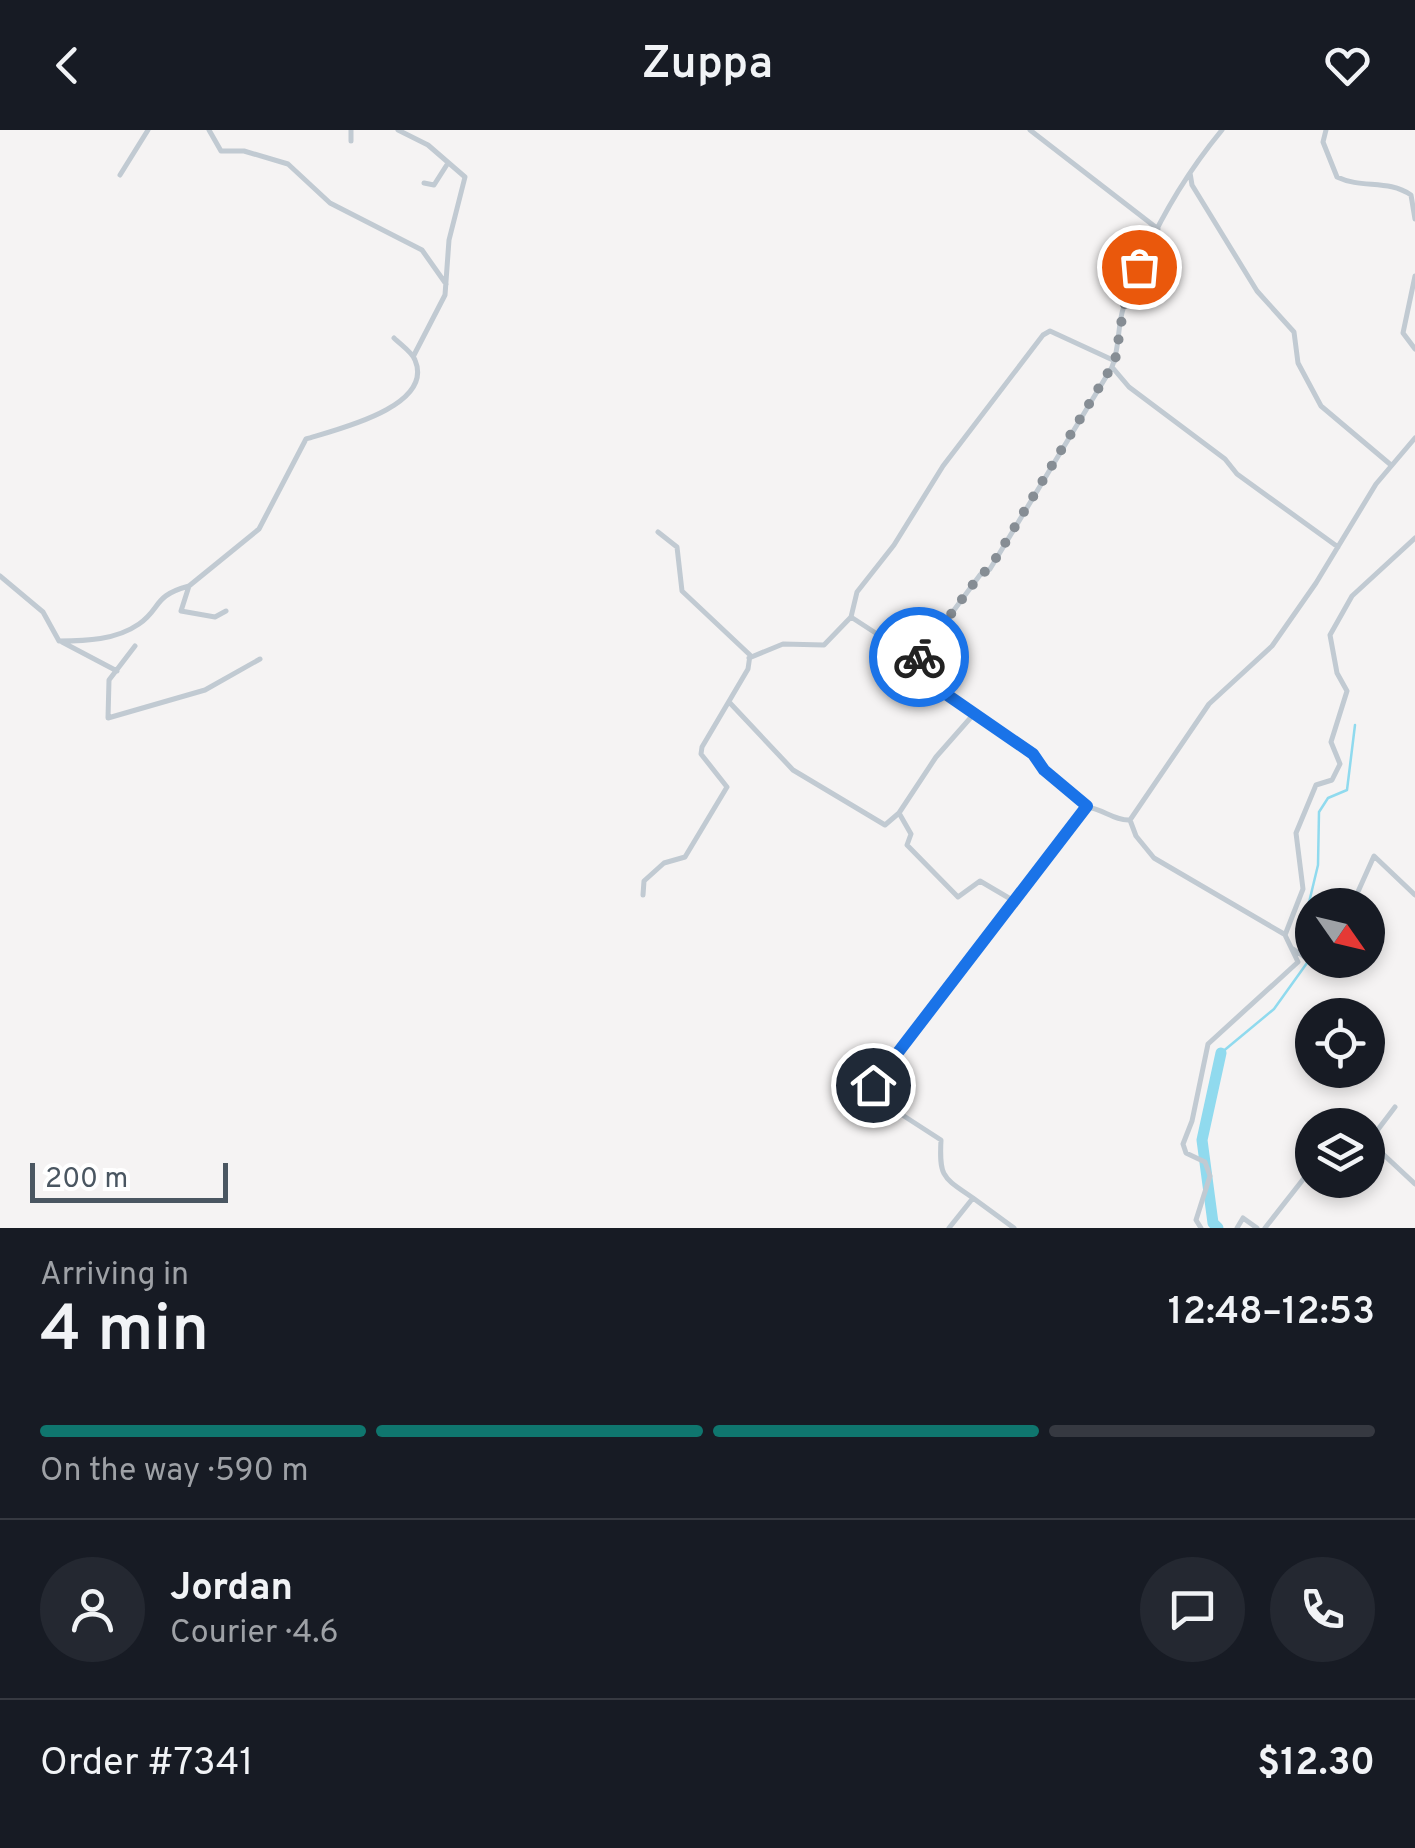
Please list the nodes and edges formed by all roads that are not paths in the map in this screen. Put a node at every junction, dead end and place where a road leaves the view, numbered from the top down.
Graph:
1 (148, 130) edge
2 (208, 130) edge
3 (351, 130) edge
4 (398, 130) edge
5 (1030, 130) edge
6 (1222, 130) edge
7 (1326, 130) edge
8 (351, 142) dead end
9 (448, 164) junction
10 (1189, 170) junction
11 (120, 175) dead end
12 (424, 183) dead end
13 (1415, 219) edge
14 (1158, 230) junction
15 (1415, 276) edge
16 (446, 284) junction
17 (394, 338) dead end
18 (1415, 349) edge
19 (414, 355) junction
20 (1113, 364) junction
21 (1415, 438) edge
22 (1392, 466) junction
23 (658, 532) dead end
24 (1415, 538) edge
25 (1338, 547) junction
26 (0, 576) edge
27 (188, 586) junction
28 (226, 612) dead end
29 (851, 617) junction
30 (60, 641) junction
31 (135, 646) dead end
32 (749, 658) junction
33 (260, 659) dead end
34 (917, 660) junction
35 (117, 671) junction
36 (730, 703) junction
37 (974, 714) junction
38 (1087, 806) junction
39 (899, 813) junction
40 (1130, 820) junction
41 (1360, 888) edge
42 (642, 895) dead end
43 (1415, 895) edge
44 (1014, 901) junction
45 (1285, 934) junction
46 (1291, 947) junction
47 (1295, 950) edge
48 (1395, 1107) dead end
49 (1385, 1120) edge
50 (1385, 1157) edge
51 (1415, 1184) edge
52 (1295, 1190) edge
53 (973, 1198) junction
54 (949, 1228) edge
55 (1014, 1228) edge
56 (1202, 1228) edge
57 (1237, 1228) edge
58 (1256, 1228) edge
59 (1265, 1228) edge

1 - 11 street
2 - 16 street
3 - 8 street
4 - 9 street
5 - 14 street
6 - 10 street
7 - 13 street
9 - 12 street
9 - 16 street
10 - 14 street
10 - 22 street
14 - 20 street
15 - 18 street
16 - 19 street
17 - 19 street
19 - 27 street
20 - 25 street
20 - 29 street
20 - 34 street
21 - 22 street
22 - 25 street
23 - 32 street
24 - 45 street
25 - 40 street
26 - 30 street
27 - 28 street
27 - 30 street
29 - 32 street
29 - 34 street
30 - 35 street
31 - 35 street
32 - 36 street
33 - 35 street
34 - 37 street
36 - 39 street
36 - 42 street
37 - 38 street
37 - 39 street
38 - 40 street
38 - 44 street
39 - 44 street
40 - 45 street
41 - 43 street
44 - 53 street
45 - 46 street
46 - 47 street
46 - 56 street
48 - 49 street
50 - 51 street
52 - 59 street
53 - 54 street
53 - 55 street
57 - 58 street

